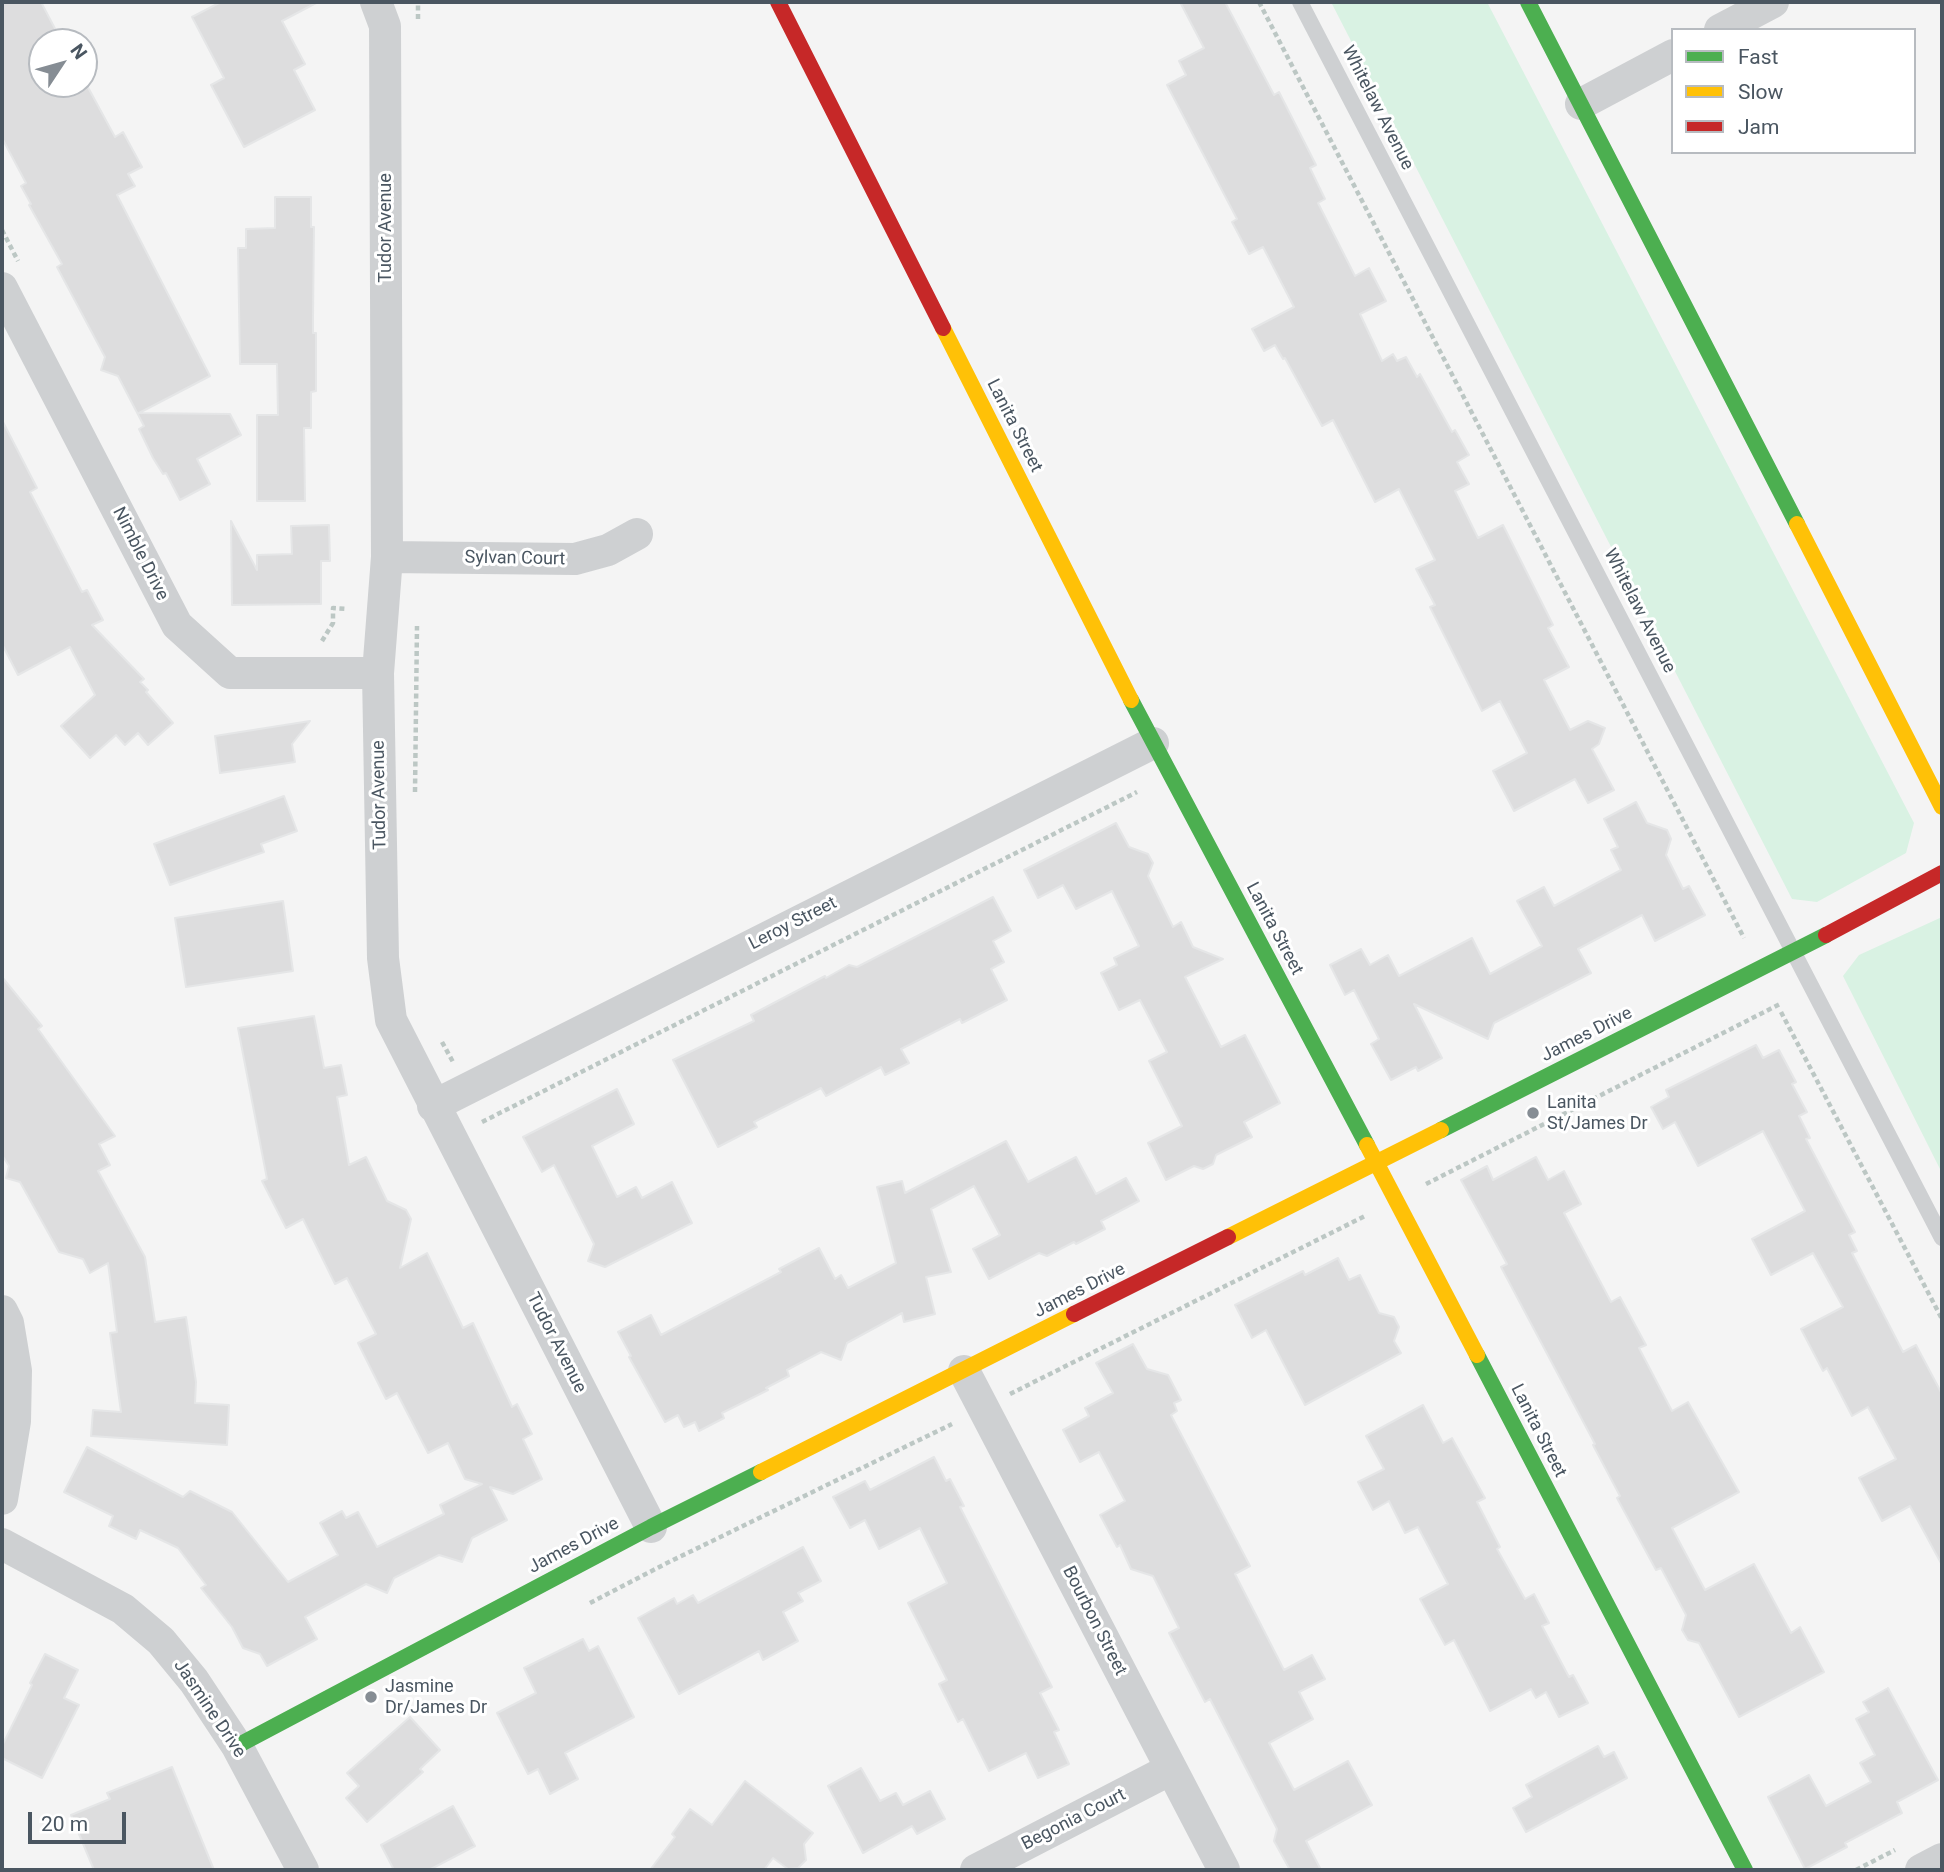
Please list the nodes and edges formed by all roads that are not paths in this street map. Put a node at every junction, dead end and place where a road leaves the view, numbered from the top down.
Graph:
1 (376, 2) edge
2 (778, 2) edge
3 (1300, 2) edge
4 (1528, 2) edge
5 (1773, 2) edge
6 (1724, 28) edge
7 (1671, 56) edge
8 (1581, 104) junction
9 (11, 277) edge
10 (637, 534) dead end
11 (387, 557) junction
12 (378, 673) junction
13 (1153, 743) junction
14 (1942, 807) edge
15 (1942, 873) edge
16 (1795, 952) junction
17 (433, 1106) junction
18 (1377, 1163) junction
19 (1942, 1238) edge
20 (2, 1311) edge
21 (964, 1371) junction
22 (2, 1499) edge
23 (651, 1527) junction
24 (2, 1544) edge
25 (237, 1746) junction
26 (1171, 1769) junction
27 (1942, 1859) edge
28 (303, 1870) edge
29 (976, 1870) edge
30 (1224, 1870) edge
31 (1745, 1870) edge
32 (1921, 1870) edge

1 - 11 street, Tudor Avenue
2 - 13 street, Lanita Street
3 - 16 lane, Whitelaw Avenue
4 - 8 street
5 - 6 street
7 - 8 street
8 - 14 street
9 - 12 street, Nimble Drive
10 - 11 street, Sylvan Court
11 - 12 street, Tudor Avenue
12 - 17 street, Tudor Avenue
13 - 17 street, Leroy Street
13 - 18 street, Lanita Street
15 - 16 street, James Drive
16 - 18 street, James Drive
16 - 19 lane, Whitelaw Avenue
17 - 23 street, Tudor Avenue
18 - 21 street, James Drive
18 - 31 street, Lanita Street
20 - 22 street
21 - 23 street, James Drive
21 - 26 street, Bourbon Street
23 - 25 street, James Drive
24 - 25 street, Jasmine Drive
25 - 28 street, Jasmine Drive
26 - 29 street, Begonia Court
26 - 30 street, Bourbon Street
27 - 32 street

